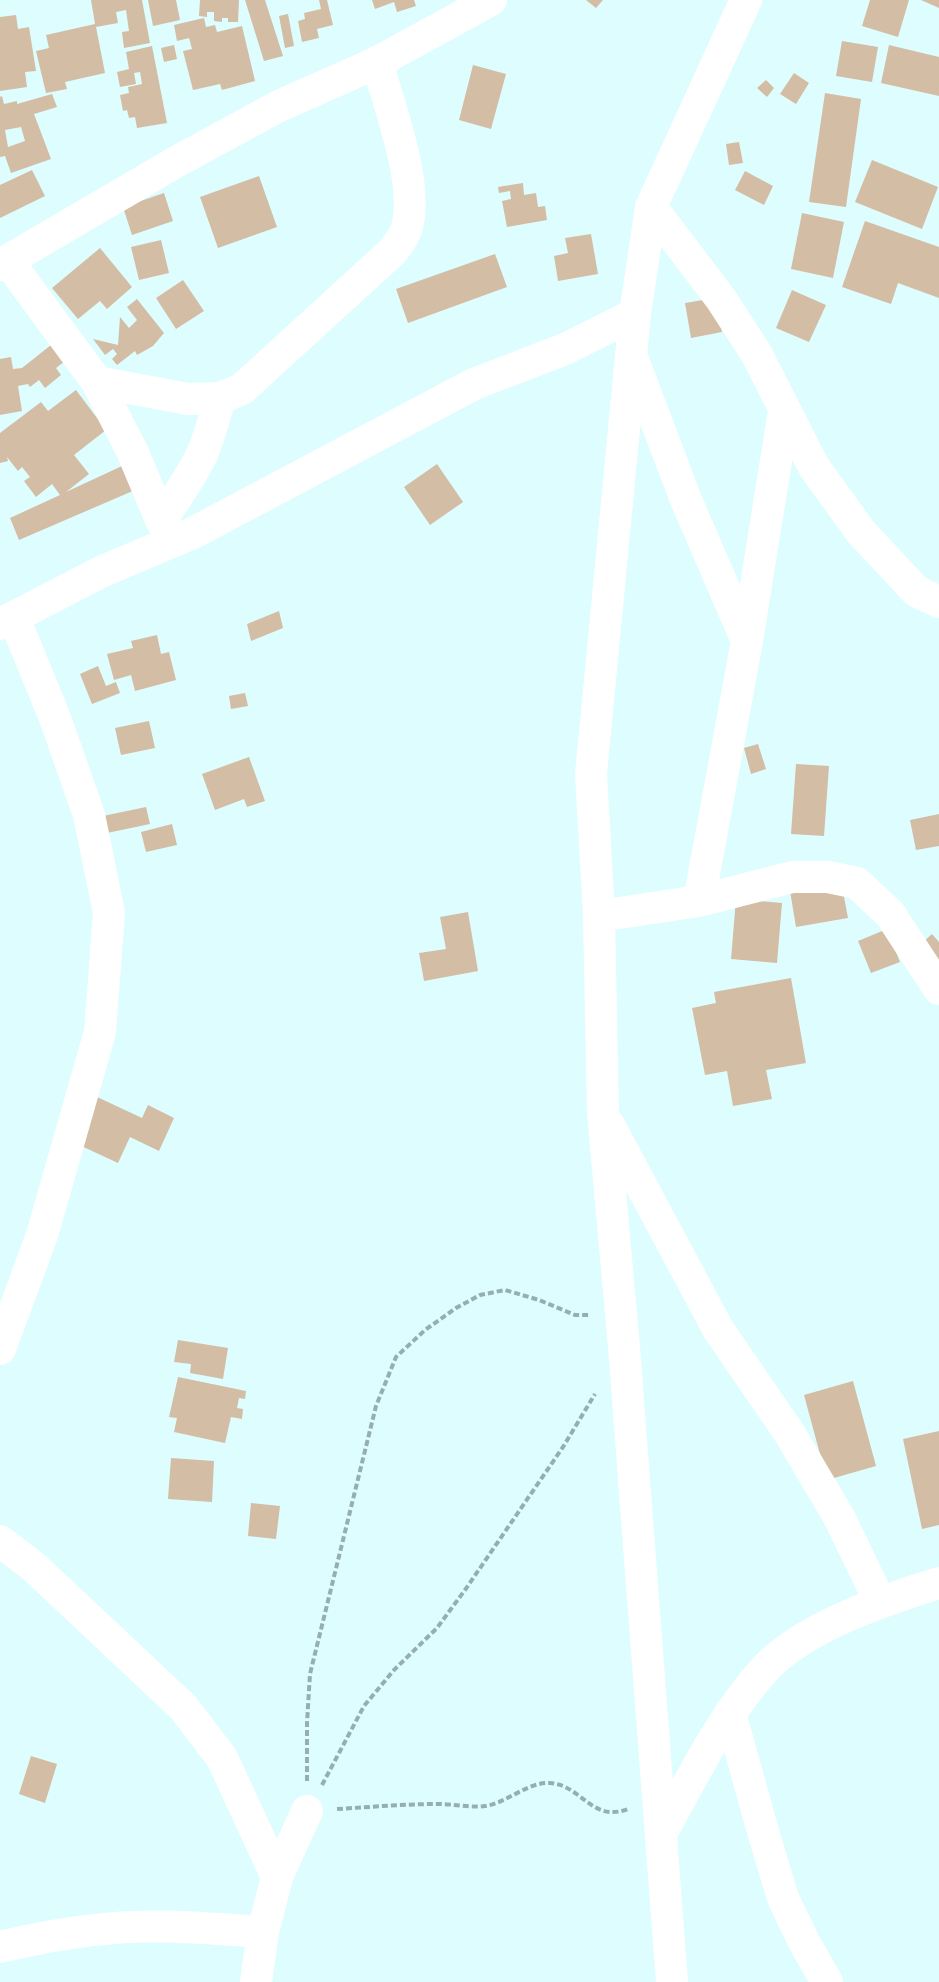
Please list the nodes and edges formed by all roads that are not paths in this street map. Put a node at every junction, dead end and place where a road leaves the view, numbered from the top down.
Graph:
1 (490, 0) edge
2 (746, 0) edge
3 (377, 62) junction
4 (651, 207) junction
5 (4, 263) edge
6 (635, 314) junction
7 (631, 353) junction
8 (97, 382) junction
9 (220, 398) junction
10 (784, 411) junction
11 (167, 531) junction
12 (939, 602) edge
13 (7, 621) edge
14 (747, 641) junction
15 (699, 901) junction
16 (598, 916) junction
17 (939, 989) edge
18 (603, 1113) junction
19 (0, 1349) edge
20 (0, 1541) edge
21 (939, 1583) edge
22 (880, 1602) junction
23 (730, 1713) junction
24 (307, 1811) road end
25 (661, 1834) junction
26 (277, 1877) junction
27 (263, 1932) junction
28 (0, 1947) edge
29 (256, 1982) edge
30 (672, 1982) edge
31 (827, 1982) edge

1 - 3 street
2 - 4 street
3 - 5 street
3 - 9 street
4 - 6 street
4 - 10 street
5 - 8 street
6 - 7 street
6 - 11 street
7 - 14 street
7 - 16 street
8 - 9 street
8 - 11 street
9 - 11 street
10 - 12 street
10 - 14 street
11 - 13 street
13 - 19 street
14 - 15 street
15 - 16 street
15 - 17 street
16 - 18 street
18 - 22 street
18 - 25 street
20 - 26 street
21 - 22 street
22 - 23 street
23 - 25 street
23 - 31 street
24 - 26 street
25 - 30 street
26 - 27 street
27 - 28 street
27 - 29 street

